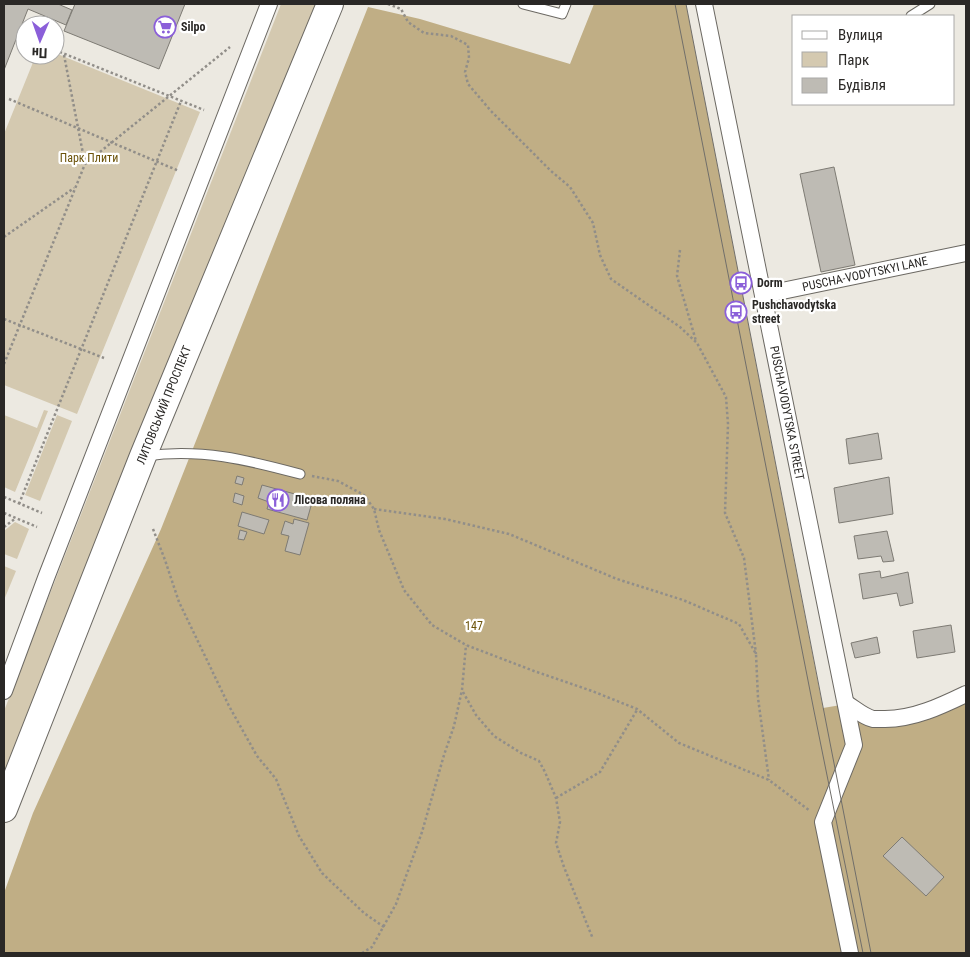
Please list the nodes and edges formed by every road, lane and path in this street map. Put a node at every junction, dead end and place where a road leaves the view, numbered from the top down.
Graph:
1 (269, 4) edge
2 (330, 4) edge
3 (388, 4) edge
4 (523, 4) edge
5 (566, 4) edge
6 (704, 4) edge
7 (930, 4) edge
8 (913, 15) edge
9 (230, 47) dead end
10 (65, 54) edge
11 (65, 59) edge
12 (169, 96) junction
13 (9, 99) dead end
14 (181, 101) junction
15 (204, 110) dead end
16 (78, 129) junction
17 (112, 142) junction
18 (156, 161) junction
19 (85, 164) junction
20 (180, 171) dead end
21 (75, 188) junction
22 (4, 237) edge
23 (680, 250) dead end
24 (966, 253) edge
25 (763, 295) junction
26 (4, 319) edge
27 (19, 325) junction
28 (697, 343) junction
29 (81, 349) junction
30 (5, 354) edge
31 (104, 358) dead end
32 (4, 364) edge
33 (143, 456) junction
34 (300, 474) joint
35 (4, 497) edge
36 (19, 504) junction
37 (374, 509) junction
38 (4, 513) edge
39 (42, 513) dead end
40 (16, 518) junction
41 (4, 527) edge
42 (36, 527) dead end
43 (153, 529) dead end
44 (466, 645) junction
45 (756, 654) junction
46 (462, 690) junction
47 (4, 691) edge
48 (966, 694) edge
49 (847, 704) junction
50 (637, 710) junction
51 (769, 780) junction
52 (556, 798) junction
53 (4, 809) edge
54 (823, 822) junction
55 (384, 926) junction
56 (593, 939) dead end
57 (362, 953) edge
58 (850, 953) edge

1 - 47 street
2 - 33 main road, ЛИТОВСЬКИЙ ПРОСПЕКТ
3 - 28 path
4 - 5 lane
6 - 25 street, PUSCHA-VODYTSKA STREET
7 - 8 lane
9 - 12 path
10 - 12 path
11 - 16 path
12 - 14 path
12 - 17 path
13 - 16 path
14 - 15 path
14 - 18 path
16 - 17 path
16 - 19 path
17 - 18 path
17 - 19 path
18 - 20 path
18 - 29 path
19 - 21 path
21 - 22 path
21 - 27 path
23 - 28 path
24 - 25 street, PUSCHA-VODYTSKYI LANE
25 - 49 street, PUSCHA-VODYTSKA STREET
26 - 27 path
27 - 29 path
27 - 30 path
28 - 45 path
29 - 31 path
29 - 36 path
30 - 32 path
33 - 34 lane
33 - 53 main road, ЛИТОВСЬКИЙ ПРОСПЕКТ
34 - 37 path
35 - 36 path
36 - 39 path
37 - 44 path
37 - 45 path
38 - 40 path
40 - 41 path
40 - 42 path
43 - 55 path
44 - 46 path
44 - 50 path
45 - 51 path
46 - 52 path
46 - 55 path
48 - 49 street
49 - 54 street, PUSCHA-VODYTSKA STREET
50 - 51 path
50 - 52 path
51 - 54 path
52 - 56 path
54 - 58 street
55 - 57 path

